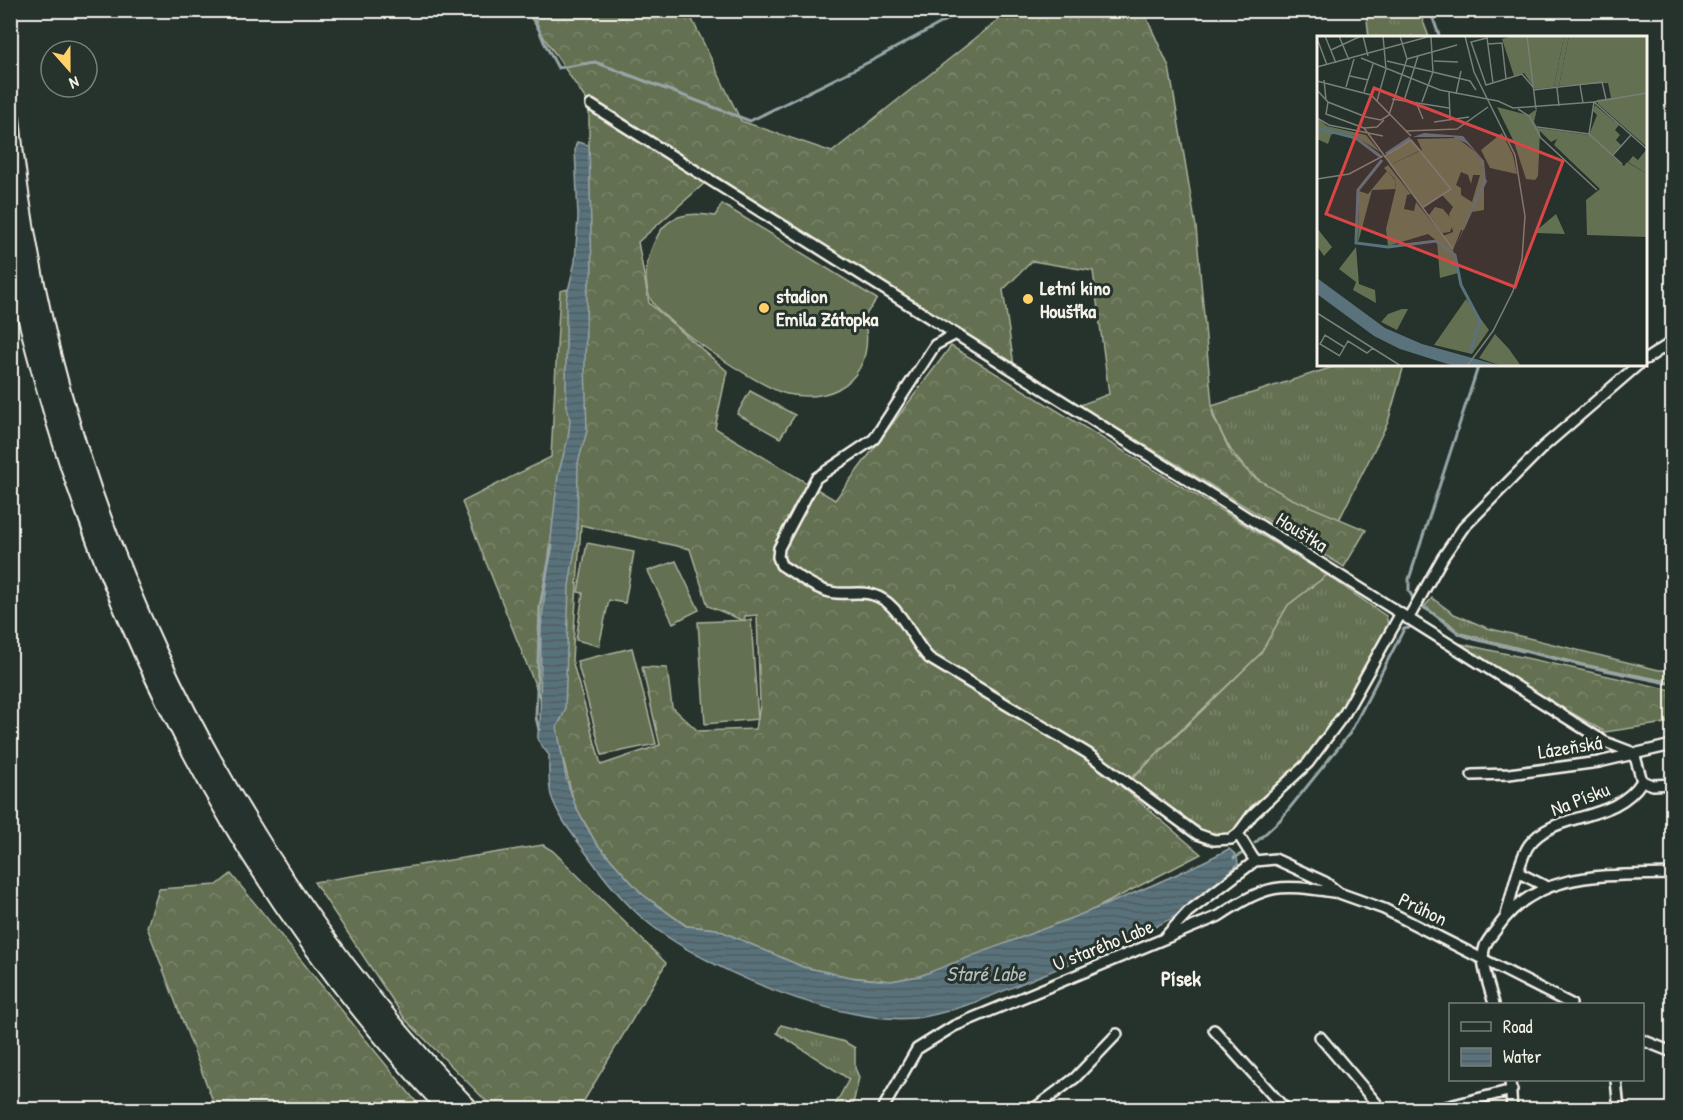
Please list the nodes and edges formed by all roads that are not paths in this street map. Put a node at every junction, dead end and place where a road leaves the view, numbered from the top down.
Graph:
1 (591, 105) dead end
2 (10, 118) edge
3 (10, 240) edge
4 (956, 334) junction
5 (1672, 342) edge
6 (1647, 358) edge
7 (1637, 366) edge
8 (48, 367) junction
9 (61, 416) junction
10 (1404, 617) junction
11 (1672, 745) edge
12 (1634, 753) junction
13 (1472, 775) dead end
14 (1642, 781) junction
15 (1672, 784) edge
16 (1238, 834) junction
17 (1255, 861) junction
18 (1519, 873) junction
19 (1672, 874) edge
20 (1547, 887) junction
21 (1339, 893) junction
22 (1505, 916) junction
23 (1161, 941) junction
24 (1484, 959) junction
25 (1494, 1003) edge
26 (1567, 1003) edge
27 (1214, 1030) dead end
28 (1117, 1034) dead end
29 (1320, 1036) dead end
30 (1644, 1041) edge
31 (1672, 1052) edge
32 (1510, 1081) edge
33 (1616, 1081) edge
34 (1512, 1090) junction
35 (449, 1110) edge
36 (470, 1110) edge
37 (882, 1110) edge
38 (1032, 1110) edge
39 (1286, 1110) edge
40 (1382, 1110) edge
41 (1434, 1110) edge
42 (1512, 1110) edge
43 (1618, 1110) edge

1 - 4 street, Houštka
2 - 8 highway
3 - 8 highway
4 - 10 street, Houštka
4 - 16 street
5 - 6 street
7 - 10 street
8 - 9 highway
9 - 35 highway
9 - 36 highway
10 - 12 street, Houštka
10 - 16 street
11 - 12 street, Lázeňská
12 - 13 street, Lázeňská
12 - 14 street
14 - 15 street
14 - 18 street, Na Písku
16 - 17 street
17 - 21 street, Průhon
17 - 23 street
18 - 20 street
18 - 22 street, Na Písku
19 - 20 street, Na Písku
20 - 22 street, Na Písku
21 - 23 street, U starého Labe
21 - 24 street, Průhon
22 - 24 street, Na Písku
23 - 37 street, U starého Labe
24 - 25 street
24 - 26 street, Průhon
27 - 39 street
28 - 38 street
29 - 40 street
30 - 31 street
32 - 34 street
33 - 43 street
34 - 41 street
34 - 42 street

